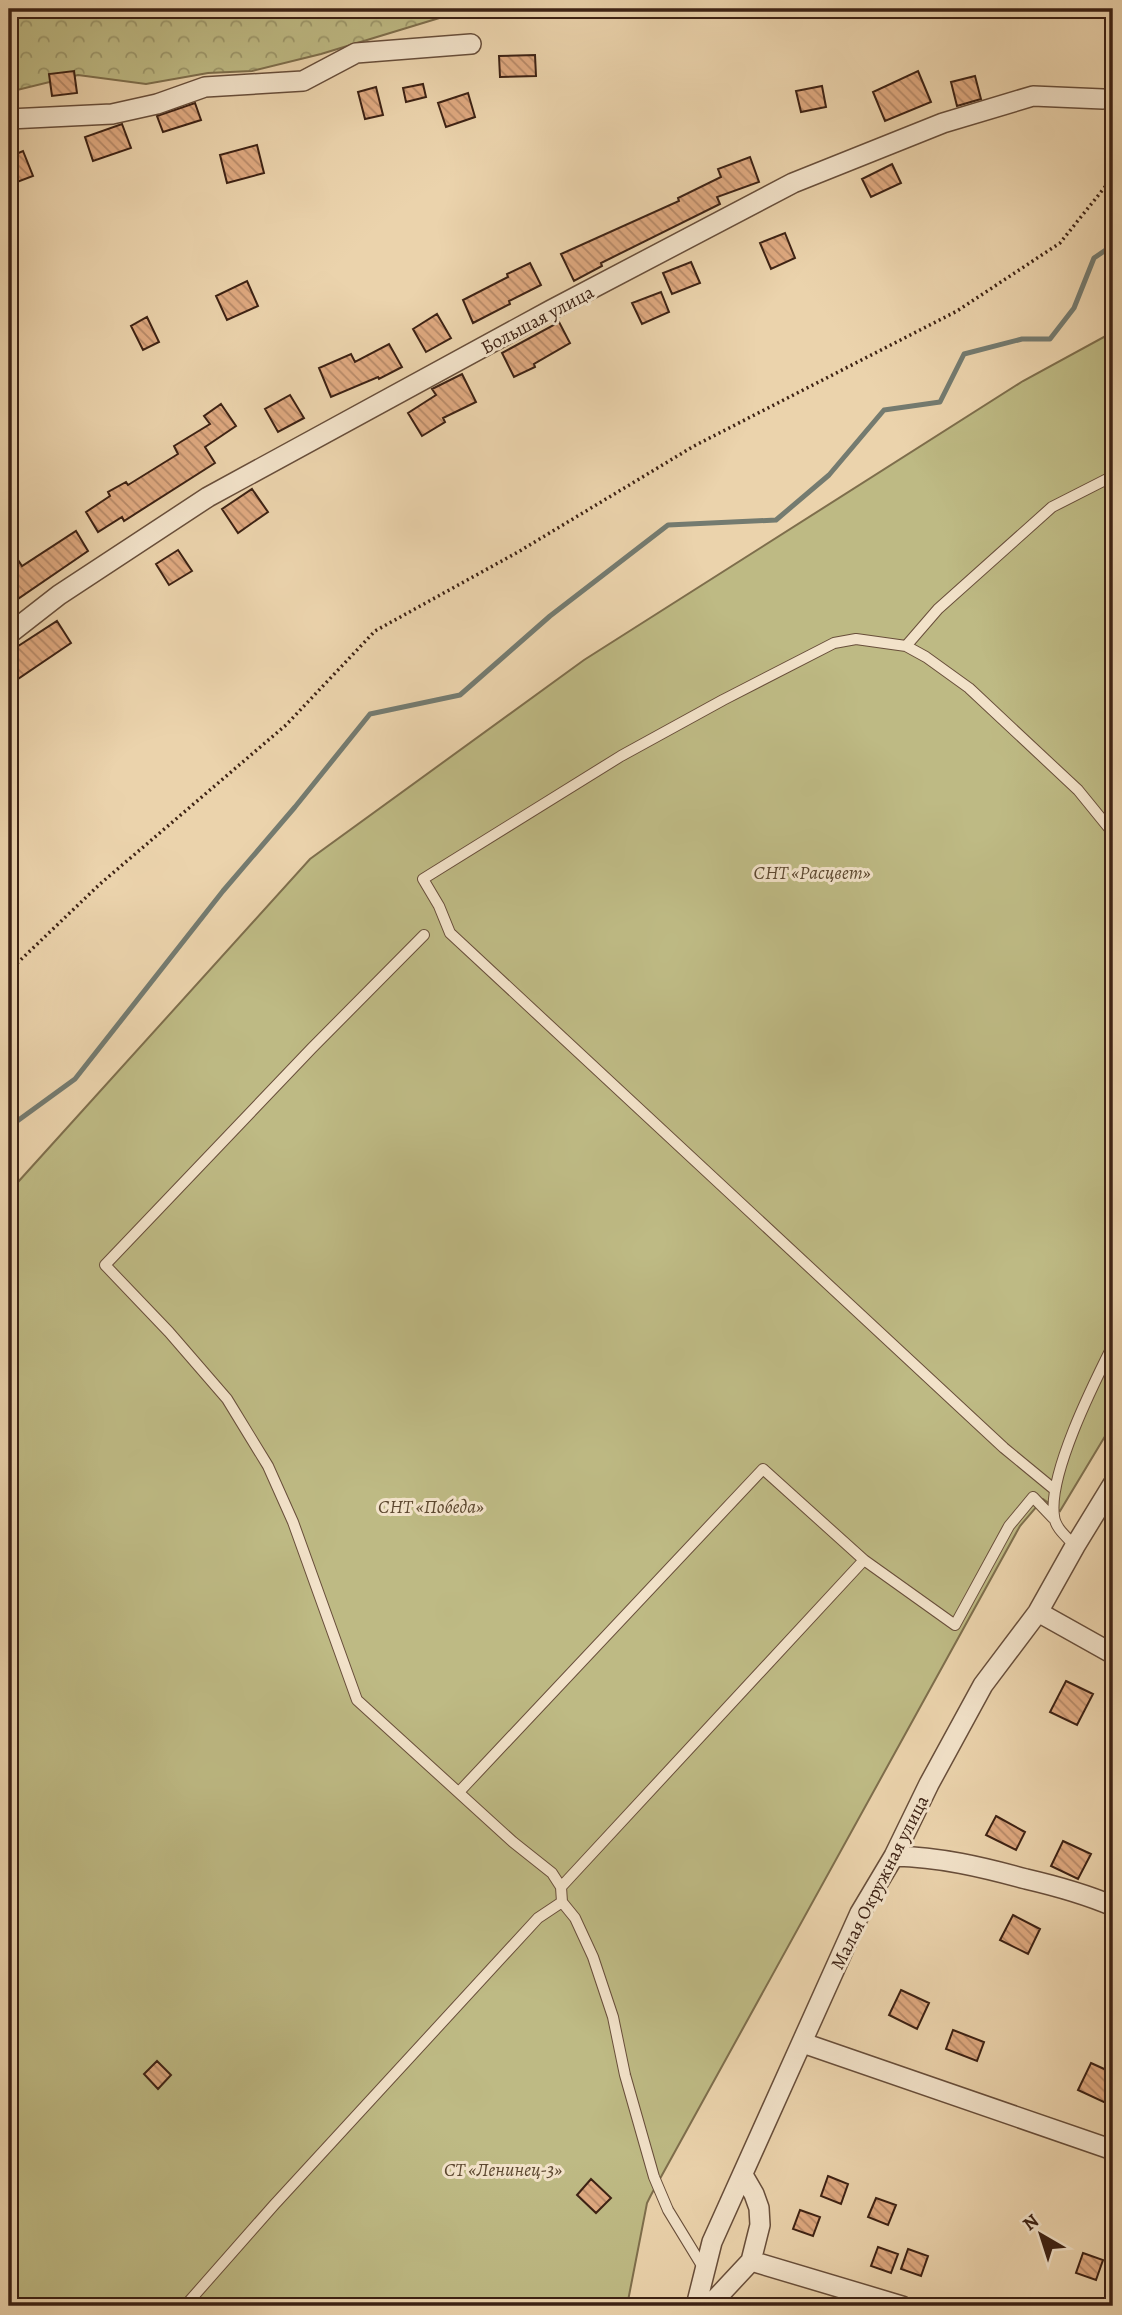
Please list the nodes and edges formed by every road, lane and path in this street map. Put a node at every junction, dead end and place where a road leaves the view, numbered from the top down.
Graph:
1 (471, 44) dead end
2 (1108, 103) edge
3 (9, 119) edge
4 (1113, 177) edge
5 (1113, 476) edge
6 (9, 634) edge
7 (906, 646) junction
8 (1113, 833) edge
9 (424, 935) dead end
10 (9, 971) edge
11 (1113, 1345) edge
12 (1113, 1484) edge
13 (1055, 1490) junction
14 (1054, 1518) junction
15 (1075, 1546) junction
16 (864, 1560) junction
17 (1038, 1612) junction
18 (1113, 1654) edge
19 (459, 1792) junction
20 (894, 1856) junction
21 (561, 1887) junction
22 (562, 1902) junction
23 (1113, 1906) edge
24 (803, 2043) junction
25 (1113, 2150) edge
26 (743, 2175) junction
27 (751, 2261) junction
28 (705, 2270) junction
29 (185, 2306) edge
30 (696, 2306) edge
31 (709, 2306) edge
32 (902, 2306) edge

1 - 3 street
2 - 6 street, Большая улица
4 - 10 path
5 - 7 lane
7 - 8 lane
7 - 13 lane
9 - 19 lane
11 - 13 lane
12 - 15 street, Малая Окружная улица
13 - 14 lane
14 - 15 lane
14 - 16 lane
15 - 17 street, Малая Окружная улица
16 - 19 lane
16 - 21 lane
17 - 18 street
17 - 20 street, Малая Окружная улица
19 - 21 lane
20 - 23 street
20 - 24 street, Малая Окружная улица
21 - 22 lane
22 - 28 lane
22 - 29 lane
24 - 25 street
24 - 26 street, Малая Окружная улица
26 - 27 street
26 - 28 street, Малая Окружная улица
27 - 31 street
27 - 32 street
28 - 30 street, Малая Окружная улица

